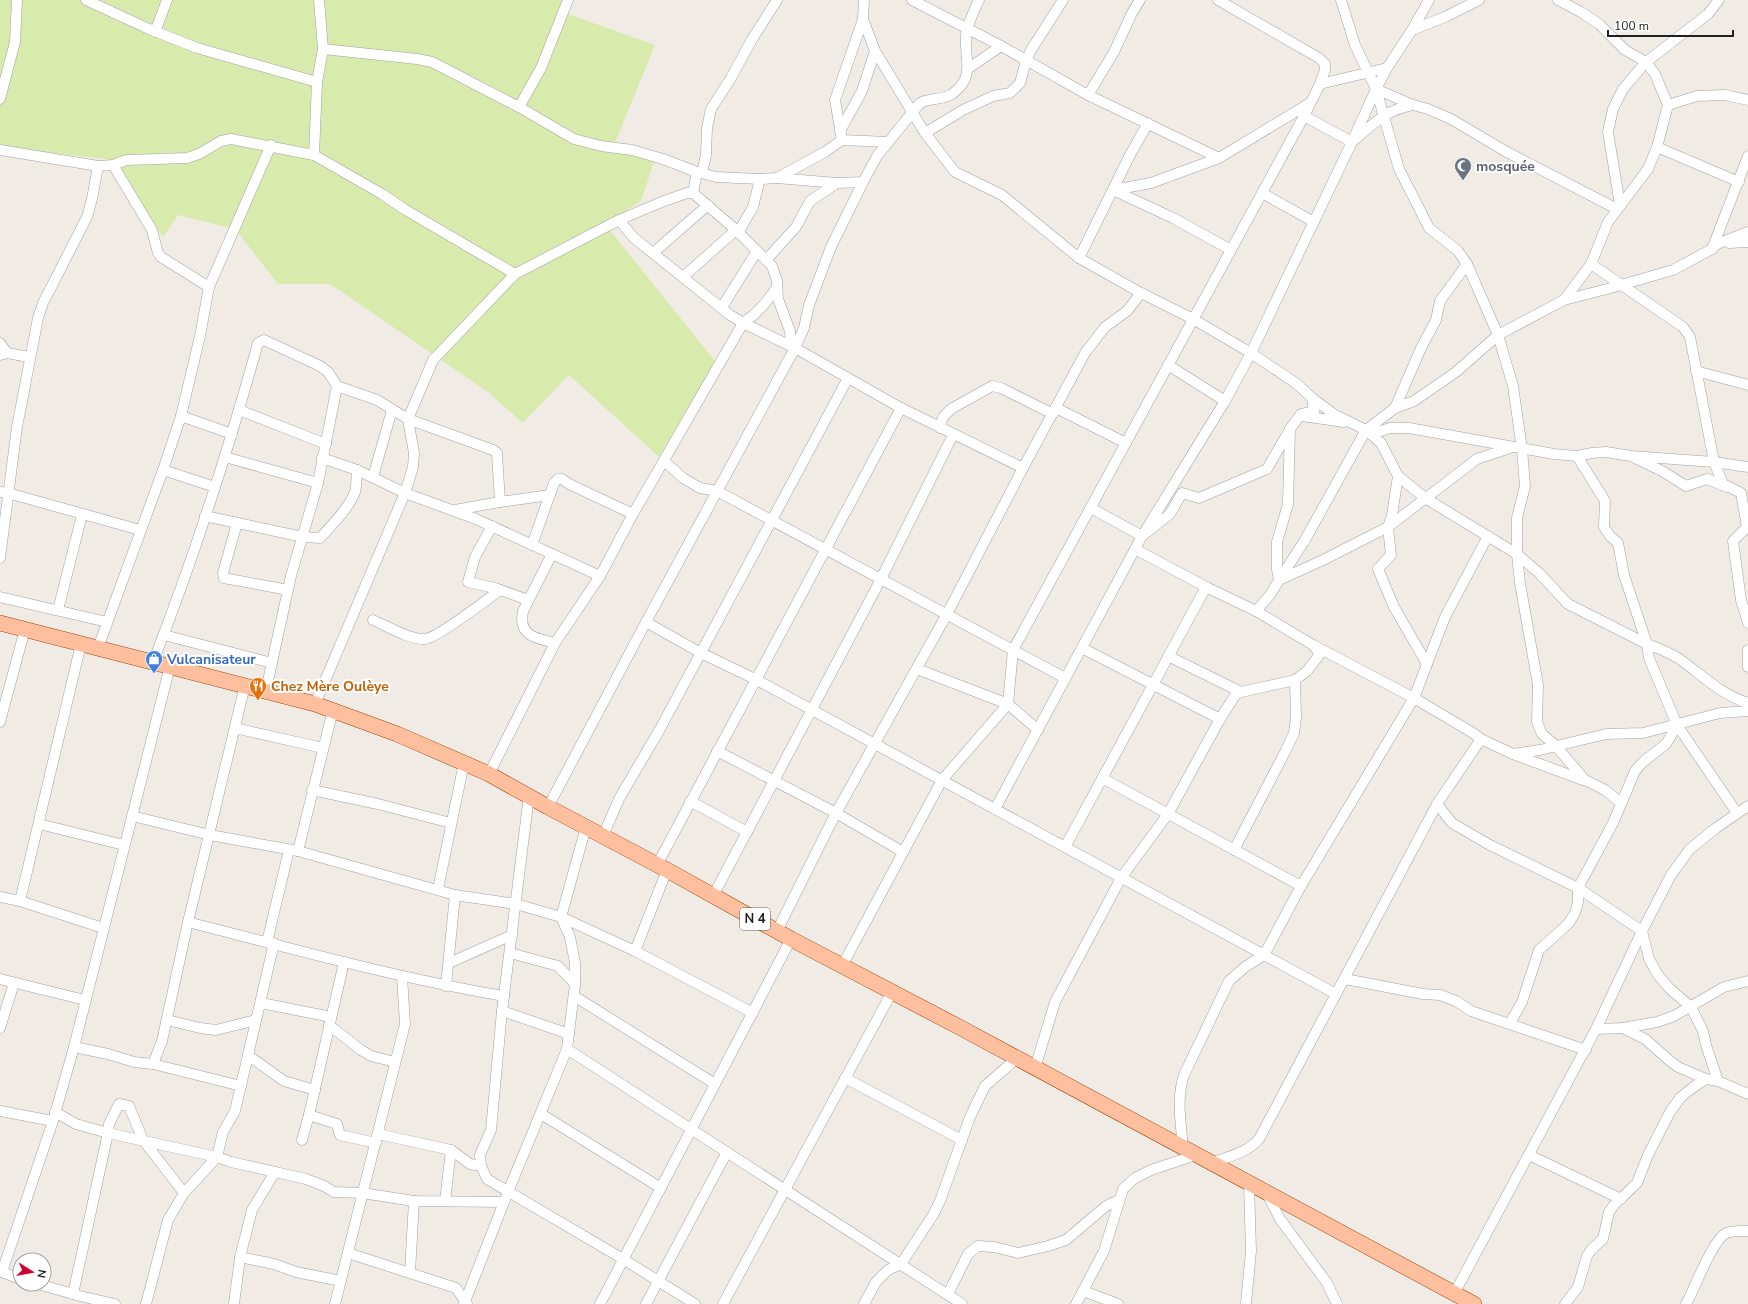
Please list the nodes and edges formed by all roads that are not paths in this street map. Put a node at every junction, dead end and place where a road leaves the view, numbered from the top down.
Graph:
1 (17, 0) edge
2 (86, 0) edge
3 (167, 0) edge
4 (319, 0) edge
5 (568, 0) edge
6 (777, 0) edge
7 (864, 0) edge
8 (912, 0) edge
9 (979, 0) edge
10 (1063, 0) edge
11 (1140, 0) edge
12 (1218, 0) edge
13 (1341, 0) edge
14 (1429, 0) edge
15 (1479, 0) edge
16 (1558, 0) edge
17 (1719, 0) edge
18 (1236, 5) edge
19 (863, 19) junction
20 (967, 29) junction
21 (1412, 30) junction
22 (155, 32) junction
23 (1004, 48) junction
24 (323, 49) junction
25 (1031, 50) junction
26 (875, 51) junction
27 (1026, 61) junction
28 (1646, 62) junction
29 (969, 68) junction
30 (1387, 68) junction
31 (1325, 70) junction
32 (1368, 73) junction
33 (1339, 80) junction
34 (316, 82) junction
35 (1320, 84) junction
36 (1376, 89) junction
37 (1088, 95) junction
38 (0, 99) edge
39 (1748, 100) edge
40 (1310, 103) junction
41 (1413, 105) junction
42 (1668, 105) junction
43 (518, 106) junction
44 (912, 112) junction
45 (1383, 115) junction
46 (1304, 116) junction
47 (1148, 123) junction
48 (925, 133) junction
49 (841, 136) junction
50 (888, 142) junction
51 (1352, 142) junction
52 (270, 145) junction
53 (1657, 147) junction
54 (0, 150) edge
55 (314, 154) junction
56 (1748, 156) edge
57 (1219, 158) junction
58 (113, 165) junction
59 (98, 166) junction
60 (700, 173) junction
61 (778, 178) junction
62 (760, 179) junction
63 (864, 182) junction
64 (1739, 182) junction
65 (837, 183) junction
66 (1113, 190) junction
67 (693, 193) junction
68 (1262, 193) junction
69 (708, 206) junction
70 (1619, 207) junction
71 (620, 220) junction
72 (1314, 222) junction
73 (737, 232) junction
74 (1748, 232) edge
75 (1748, 242) edge
76 (1715, 247) junction
77 (1231, 250) junction
78 (757, 251) junction
79 (653, 253) junction
80 (1079, 258) junction
81 (766, 260) junction
82 (1467, 264) junction
83 (1591, 264) junction
84 (515, 274) junction
85 (683, 277) junction
86 (1622, 285) junction
87 (209, 287) junction
88 (778, 287) junction
89 (1141, 293) junction
90 (1564, 300) junction
91 (722, 307) junction
92 (1193, 319) junction
93 (743, 323) junction
94 (1498, 335) junction
95 (0, 342) edge
96 (793, 347) junction
97 (1251, 353) junction
98 (4, 354) edge
99 (29, 357) junction
100 (1168, 365) junction
101 (1696, 371) junction
102 (848, 378) junction
103 (1748, 385) edge
104 (337, 386) junction
105 (1312, 398) junction
106 (1225, 401) junction
107 (901, 408) junction
108 (1394, 408) junction
109 (239, 410) junction
110 (392, 410) junction
111 (1055, 411) junction
112 (181, 416) junction
113 (408, 419) junction
114 (1352, 423) junction
115 (940, 428) junction
116 (1290, 429) junction
117 (1368, 432) junction
118 (232, 434) junction
119 (953, 434) junction
120 (1126, 443) junction
121 (326, 444) junction
122 (1511, 447) junction
123 (1522, 449) junction
124 (1577, 456) junction
125 (1631, 456) junction
126 (225, 457) junction
127 (322, 458) junction
128 (664, 461) junction
129 (1714, 462) junction
130 (1748, 463) edge
131 (1732, 465) junction
132 (1748, 467) edge
133 (1023, 468) junction
134 (163, 470) junction
135 (356, 470) junction
136 (1398, 476) junction
137 (373, 477) junction
138 (318, 483) junction
139 (215, 487) junction
140 (716, 491) junction
141 (4, 493) edge
142 (406, 493) junction
143 (1741, 493) junction
144 (550, 495) junction
145 (1425, 498) junction
146 (500, 502) junction
147 (1091, 508) junction
148 (453, 510) junction
149 (634, 514) junction
150 (82, 515) junction
151 (205, 516) junction
152 (1748, 517) edge
153 (771, 520) junction
154 (2, 521) edge
155 (237, 523) junction
156 (492, 526) junction
157 (1388, 527) junction
158 (140, 530) junction
159 (1142, 536) junction
160 (1488, 536) junction
161 (303, 537) junction
162 (532, 545) junction
163 (825, 549) junction
164 (1135, 549) junction
165 (552, 554) junction
166 (1517, 554) junction
167 (0, 558) edge
168 (600, 576) junction
169 (881, 579) junction
170 (1279, 580) junction
171 (1206, 587) junction
172 (288, 590) junction
173 (500, 590) junction
174 (0, 597) edge
175 (528, 600) junction
176 (58, 610) junction
177 (1256, 611) junction
178 (947, 614) junction
179 (373, 620) dead end
180 (107, 622) junction
181 (646, 622) junction
182 (0, 623) edge
183 (1748, 624) edge
184 (25, 629) junction
185 (164, 635) junction
186 (555, 643) junction
187 (81, 644) junction
188 (1646, 644) junction
189 (1312, 645) junction
190 (98, 648) junction
191 (1082, 648) junction
192 (1013, 650) junction
193 (1748, 650) edge
194 (701, 653) junction
195 (1168, 656) junction
196 (153, 662) junction
197 (272, 663) junction
198 (1427, 664) junction
199 (170, 666) junction
200 (1748, 667) edge
201 (917, 668) junction
202 (1066, 678) junction
203 (755, 679) junction
204 (1295, 680) junction
205 (1153, 684) junction
206 (5, 685) edge
207 (245, 685) junction
208 (266, 690) junction
209 (1241, 692) junction
210 (1414, 698) junction
211 (1748, 703) edge
212 (315, 704) junction
213 (1008, 704) junction
214 (333, 710) junction
215 (812, 710) junction
216 (1748, 711) edge
217 (1220, 719) junction
218 (0, 722) edge
219 (1677, 725) junction
220 (235, 728) junction
221 (1038, 730) junction
222 (1480, 739) junction
223 (874, 745) junction
224 (1555, 745) junction
225 (323, 748) junction
226 (716, 751) junction
227 (1513, 754) junction
228 (464, 763) junction
229 (489, 774) junction
230 (1102, 778) junction
231 (942, 780) junction
232 (1585, 780) junction
233 (774, 781) junction
234 (312, 790) junction
235 (529, 796) junction
236 (690, 801) junction
237 (1621, 803) junction
238 (1437, 804) junction
239 (1748, 806) edge
240 (548, 808) junction
241 (995, 809) junction
242 (836, 813) junction
243 (1737, 813) junction
244 (1168, 814) junction
245 (132, 816) junction
246 (451, 822) junction
247 (39, 824) junction
248 (586, 827) junction
249 (747, 832) junction
250 (210, 835) junction
251 (603, 836) junction
252 (124, 845) junction
253 (1065, 847) junction
254 (1234, 850) junction
255 (294, 851) junction
256 (903, 852) junction
257 (662, 867) junction
258 (1121, 878) junction
259 (1301, 886) junction
260 (1578, 888) junction
261 (438, 889) junction
262 (455, 895) junction
263 (713, 896) junction
264 (0, 898) edge
265 (20, 901) junction
266 (516, 904) junction
267 (561, 917) junction
268 (188, 922) junction
269 (103, 928) junction
270 (777, 931) junction
271 (1642, 931) junction
272 (512, 935) junction
273 (791, 939) junction
274 (271, 943) junction
275 (636, 951) junction
276 (510, 953) junction
277 (1264, 955) junction
278 (344, 962) junction
279 (449, 963) junction
280 (842, 966) junction
281 (402, 976) junction
282 (0, 979) edge
283 (1345, 979) junction
284 (1748, 981) edge
285 (14, 982) junction
286 (575, 984) junction
287 (446, 986) junction
288 (892, 992) junction
289 (1336, 994) junction
290 (504, 996) junction
291 (574, 996) junction
292 (85, 1000) junction
293 (261, 1004) junction
294 (1691, 1007) junction
295 (502, 1010) junction
296 (753, 1013) junction
297 (167, 1020) junction
298 (256, 1020) junction
299 (330, 1021) junction
300 (1510, 1023) junction
301 (0, 1028) edge
302 (1623, 1028) junction
303 (1596, 1029) junction
304 (569, 1034) junction
305 (74, 1047) junction
306 (567, 1049) junction
307 (1586, 1050) junction
308 (249, 1056) junction
309 (1016, 1059) junction
310 (395, 1062) junction
311 (153, 1064) junction
312 (1035, 1068) junction
313 (845, 1078) junction
314 (1706, 1079) junction
315 (1718, 1081) junction
316 (715, 1084) junction
317 (241, 1086) junction
318 (315, 1090) junction
319 (1748, 1094) edge
320 (0, 1111) edge
321 (540, 1114) junction
322 (309, 1115) junction
323 (54, 1116) junction
324 (692, 1129) junction
325 (108, 1133) junction
326 (377, 1138) junction
327 (143, 1140) junction
328 (302, 1140) dead end
329 (962, 1140) junction
330 (1183, 1148) junction
331 (451, 1150) junction
332 (727, 1152) junction
333 (1196, 1155) junction
334 (1529, 1155) junction
335 (216, 1157) junction
336 (1211, 1163) junction
337 (481, 1166) junction
338 (275, 1172) junction
339 (1249, 1184) junction
340 (661, 1188) junction
341 (785, 1189) junction
342 (1266, 1191) junction
343 (184, 1193) junction
344 (362, 1193) junction
345 (506, 1197) junction
346 (1621, 1199) junction
347 (1119, 1200) junction
348 (414, 1201) junction
349 (445, 1201) junction
350 (1748, 1231) edge
351 (348, 1253) junction
352 (240, 1257) junction
353 (623, 1259) junction
354 (901, 1264) junction
355 (1, 1272) edge
356 (410, 1272) junction
357 (12, 1276) edge
358 (341, 1281) junction
359 (658, 1281) junction
360 (52, 1288) edge
361 (1083, 1291) junction
362 (73, 1294) junction
363 (948, 1294) junction
364 (1454, 1294) junction
365 (466, 1303) edge
366 (115, 1304) edge
367 (146, 1304) edge
368 (234, 1304) edge
369 (336, 1304) edge
370 (600, 1304) edge
371 (646, 1304) edge
372 (695, 1304) edge
373 (723, 1304) edge
374 (864, 1304) edge
375 (962, 1304) edge
376 (1076, 1304) edge
377 (1118, 1304) edge
378 (1246, 1304) edge
379 (1337, 1304) edge
380 (1474, 1304) edge
381 (1565, 1304) edge
382 (1686, 1304) edge

1 - 38 street
2 - 22 street
3 - 22 street
4 - 24 street
5 - 43 street
6 - 60 street
7 - 19 street
8 - 20 street
9 - 20 street
10 - 25 street
11 - 37 street
12 - 18 street
13 - 32 street
14 - 21 street
15 - 21 street
16 - 28 street
17 - 28 street
18 - 31 street
19 - 26 street
19 - 49 street
20 - 23 street
20 - 29 street
21 - 30 street
22 - 34 street
23 - 25 street
23 - 27 street
23 - 29 street
24 - 34 street
24 - 43 street
25 - 27 street
26 - 44 street
26 - 49 street
27 - 37 street
27 - 48 street
28 - 42 street
28 - 70 street
29 - 44 street
30 - 32 street
30 - 36 street
31 - 33 street
31 - 35 street
32 - 33 street
32 - 36 street
33 - 35 street
34 - 55 street
35 - 40 street
36 - 41 street
36 - 45 street
36 - 51 street
37 - 47 street
39 - 42 street
40 - 46 street
40 - 57 street
41 - 45 street
41 - 70 street
42 - 53 street
43 - 60 street
44 - 48 street
44 - 50 street
45 - 51 street
45 - 82 street
46 - 51 street
46 - 68 street
47 - 57 street
47 - 66 street
48 - 80 street
49 - 50 street
49 - 61 street
50 - 63 street
51 - 72 street
52 - 55 street
52 - 58 street
52 - 87 street
53 - 64 street
53 - 70 street
54 - 59 street
55 - 84 street
56 - 64 street
57 - 66 street
58 - 59 street
58 - 87 street
59 - 99 street
60 - 62 street
60 - 67 street
61 - 62 street
61 - 65 street
62 - 73 street
63 - 65 street
63 - 96 street
64 - 76 street
65 - 81 street
66 - 77 street
66 - 80 street
67 - 69 street
67 - 71 street
68 - 72 street
68 - 77 street
69 - 73 street
69 - 79 street
70 - 83 street
71 - 79 street
71 - 84 street
72 - 97 street
73 - 78 street
73 - 85 street
74 - 76 street
75 - 76 street
76 - 86 street
77 - 92 street
78 - 81 street
78 - 91 street
79 - 85 street
80 - 89 street
81 - 88 street
82 - 94 street
82 - 108 street
83 - 86 street
83 - 90 street
84 - 113 street
85 - 91 street
86 - 90 street
86 - 101 street
87 - 112 street
88 - 93 street
88 - 96 street
89 - 92 street
89 - 111 street
90 - 94 street
91 - 93 street
92 - 97 street
92 - 100 street
93 - 96 street
93 - 128 street
94 - 108 street
94 - 123 street
95 - 98 street
96 - 102 street
96 - 140 street
97 - 105 street
97 - 106 street
98 - 99 street
99 - 141 street
100 - 106 street
100 - 120 street
101 - 103 street
101 - 129 street
102 - 107 street
102 - 153 street
104 - 109 street
104 - 110 street
104 - 121 street
105 - 114 street
105 - 116 street
106 - 159 street
107 - 115 street
107 - 163 street
108 - 117 street
109 - 118 street
109 - 121 street
110 - 113 street
110 - 137 street
111 - 115 street
111 - 120 street
111 - 133 street
112 - 118 street
112 - 134 street
113 - 142 street
113 - 146 street
114 - 116 street
114 - 117 street
115 - 119 street
116 - 159 street
116 - 170 street
117 - 122 street
117 - 136 street
117 - 170 street
118 - 126 street
119 - 133 street
119 - 169 street
120 - 147 street
121 - 127 street
122 - 123 street
122 - 145 street
123 - 124 street
123 - 166 street
124 - 125 street
124 - 188 street
125 - 129 street
125 - 143 street
126 - 138 street
126 - 139 street
127 - 135 street
127 - 138 street
128 - 140 street
128 - 149 street
129 - 131 street
129 - 143 street
130 - 131 street
131 - 132 street
133 - 178 street
134 - 139 street
134 - 158 street
135 - 137 street
135 - 161 street
136 - 145 street
136 - 157 street
137 - 142 street
138 - 161 street
139 - 151 street
140 - 153 street
140 - 181 street
141 - 150 street
141 - 154 street
142 - 148 street
142 - 212 street
143 - 152 street
143 - 183 street
144 - 146 street
144 - 149 street
144 - 162 street
145 - 157 street
145 - 160 street
146 - 148 street
147 - 159 street
147 - 192 street
148 - 156 street
149 - 168 street
150 - 158 street
150 - 176 street
151 - 155 street
151 - 185 street
153 - 163 street
153 - 194 street
154 - 167 street
155 - 161 street
155 - 172 street
156 - 162 street
156 - 173 street
157 - 170 street
157 - 198 street
158 - 180 street
159 - 164 street
160 - 166 street
160 - 198 street
161 - 172 street
162 - 165 street
163 - 169 street
163 - 203 street
164 - 171 street
164 - 191 street
165 - 168 street
165 - 175 street
166 - 188 street
166 - 224 street
168 - 186 street
169 - 178 street
169 - 215 street
170 - 177 street
171 - 177 street
171 - 195 street
172 - 197 street
173 - 175 street
173 - 179 street
174 - 176 street
175 - 186 street
176 - 180 street
177 - 189 street
178 - 192 street
178 - 201 street
180 - 190 street
181 - 194 street
181 - 240 street
182 - 184 main road, N 4
184 - 187 main road, N 4
184 - 206 street
185 - 196 street
185 - 197 street
186 - 229 street
187 - 190 main road, N 4
187 - 247 street
188 - 211 street
188 - 219 street
189 - 204 street
189 - 210 street
190 - 196 main road, N 4
191 - 202 street
191 - 205 street
192 - 202 street
192 - 213 street
193 - 200 street
194 - 203 street
194 - 251 street
195 - 205 street
195 - 209 street
196 - 199 main road, N 4
197 - 208 street
198 - 210 street
199 - 207 main road, N 4
199 - 245 street
201 - 213 street
201 - 223 street
202 - 221 street
203 - 215 street
203 - 226 street
204 - 209 street
204 - 254 street
205 - 217 street
205 - 230 street
206 - 218 street
207 - 208 main road, N 4
207 - 220 street
208 - 212 main road, N 4
209 - 217 street
210 - 222 street
210 - 259 street
212 - 214 main road, N 4
213 - 221 street
213 - 231 street
214 - 225 street
214 - 228 main road, N 4
215 - 223 street
215 - 233 street
216 - 219 street
217 - 244 street
219 - 224 street
219 - 237 street
219 - 243 street
220 - 225 street
220 - 250 street
221 - 241 street
222 - 227 street
222 - 238 street
223 - 231 street
223 - 242 street
224 - 227 street
224 - 232 street
225 - 234 street
226 - 233 street
226 - 236 street
227 - 232 street
228 - 229 main road, N 4
228 - 246 street
229 - 235 main road, N 4
230 - 244 street
230 - 253 street
231 - 241 street
231 - 256 street
232 - 237 street
233 - 242 street
233 - 249 street
234 - 246 street
234 - 255 street
235 - 240 main road, N 4
235 - 266 street
236 - 249 street
236 - 257 street
237 - 260 street
238 - 260 street
238 - 283 street
239 - 243 street
240 - 248 main road, N 4
241 - 253 street
242 - 256 street
242 - 270 street
243 - 271 street
244 - 254 street
244 - 258 street
245 - 250 street
245 - 252 street
246 - 261 street
247 - 252 street
247 - 265 street
248 - 251 main road, N 4
248 - 267 street
249 - 263 street
250 - 255 street
250 - 268 street
251 - 257 main road, N 4
252 - 269 street
253 - 258 street
254 - 259 street
255 - 261 street
255 - 274 street
256 - 280 street
257 - 263 main road, N 4
257 - 275 street
258 - 277 street
258 - 312 street
259 - 277 street
260 - 271 street
260 - 300 street
261 - 262 street
262 - 266 street
262 - 279 street
263 - 270 main road, N 4
264 - 265 street
265 - 269 street
266 - 267 street
266 - 272 street
267 - 275 street
267 - 286 street
268 - 274 street
268 - 297 street
269 - 292 street
270 - 273 main road, N 4
271 - 294 street
271 - 303 street
272 - 276 street
272 - 279 street
273 - 280 main road, N 4
273 - 296 street
274 - 278 street
274 - 293 street
275 - 296 street
276 - 286 street
276 - 290 street
277 - 289 street
277 - 330 street
278 - 281 street
278 - 299 street
279 - 287 street
280 - 288 main road, N 4
281 - 287 street
281 - 310 street
282 - 285 street
283 - 289 street
283 - 300 street
284 - 294 street
285 - 292 street
285 - 301 street
286 - 291 street
287 - 290 street
288 - 309 main road, N 4
288 - 313 street
289 - 336 street
290 - 295 street
291 - 304 street
291 - 316 street
292 - 305 street
293 - 298 street
293 - 299 street
294 - 302 street
294 - 315 street
295 - 304 street
295 - 337 street
296 - 316 street
297 - 298 street
297 - 311 street
298 - 308 street
299 - 310 street
299 - 318 street
300 - 307 street
302 - 303 street
302 - 314 street
303 - 307 street
304 - 306 street
305 - 311 street
305 - 323 street
306 - 321 street
306 - 324 street
307 - 334 street
308 - 317 street
308 - 318 street
309 - 312 main road, N 4
309 - 329 street
310 - 326 street
311 - 317 street
312 - 330 main road, N 4
313 - 329 street
313 - 341 street
314 - 315 street
314 - 346 street
315 - 319 street
316 - 324 street
317 - 335 street
318 - 322 street
320 - 323 street
321 - 340 street
321 - 345 street
322 - 326 street
322 - 328 street
323 - 325 street
323 - 355 street
324 - 332 street
324 - 340 street
325 - 327 street
325 - 327 street
325 - 362 street
326 - 331 street
326 - 344 street
327 - 335 street
327 - 343 street
329 - 354 street
330 - 333 main road, N 4
331 - 337 street
331 - 349 street
332 - 341 street
332 - 359 street
333 - 336 main road, N 4
333 - 347 street
334 - 346 street
334 - 364 street
335 - 338 street
335 - 343 street
336 - 339 main road, N 4
337 - 345 street
338 - 344 street
338 - 352 street
339 - 342 main road, N 4
339 - 378 street
340 - 353 street
341 - 354 street
341 - 373 street
342 - 364 main road, N 4
342 - 379 street
343 - 367 street
344 - 348 street
344 - 351 street
345 - 349 street
345 - 353 street
345 - 365 street
346 - 381 street
347 - 361 street
347 - 363 street
348 - 349 street
348 - 356 street
350 - 382 street
351 - 356 street
351 - 358 street
352 - 358 street
352 - 368 street
353 - 359 street
353 - 370 street
354 - 363 street
354 - 374 street
355 - 357 street
356 - 365 street
358 - 369 street
359 - 371 street
359 - 372 street
360 - 362 street
361 - 376 street
361 - 377 street
362 - 366 street
363 - 375 street
364 - 380 main road, N 4

